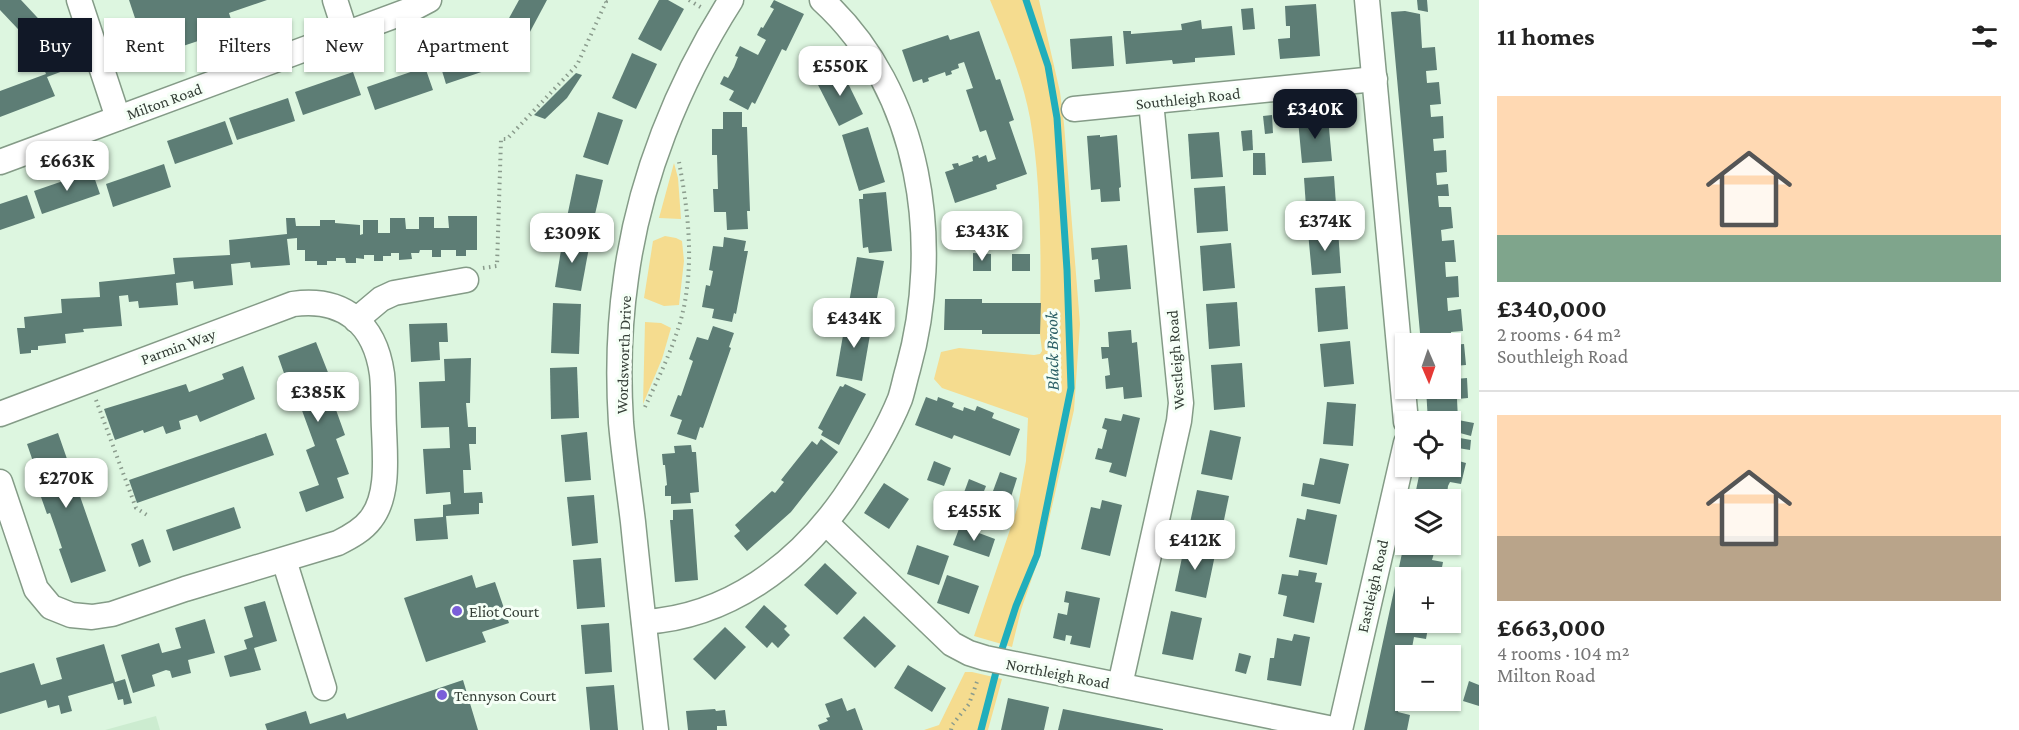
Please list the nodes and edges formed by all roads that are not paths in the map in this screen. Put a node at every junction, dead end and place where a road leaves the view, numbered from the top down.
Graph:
1 (78, 0) edge
2 (335, 0) edge
3 (429, 0) edge
4 (731, 0) edge
5 (822, 0) edge
6 (1367, 0) edge
7 (341, 18) edge
8 (384, 20) edge
9 (304, 49) edge
10 (1375, 79) junction
11 (1151, 102) junction
12 (1074, 109) dead end
13 (118, 118) junction
14 (0, 162) edge
15 (466, 280) road end
16 (356, 320) junction
17 (1405, 411) edge
18 (0, 414) edge
19 (1398, 477) edge
20 (0, 482) edge
21 (826, 523) junction
22 (284, 560) junction
23 (644, 622) junction
24 (1120, 685) junction
25 (324, 688) dead end
26 (656, 730) edge
27 (1339, 730) edge

1 - 13 street
2 - 7 street
3 - 8 street, Milton Road
4 - 23 street, Wordsworth Drive
5 - 21 street
6 - 10 street
9 - 13 street, Milton Road
10 - 11 street, Southleigh Road
10 - 17 street
11 - 12 street, Southleigh Road
11 - 24 street, Westleigh Road
13 - 14 street, Milton Road
15 - 16 street
16 - 18 street, Parmin Way
16 - 22 street, Parmin Way
19 - 27 street, Eastleigh Road
20 - 22 street, Parmin Way
21 - 23 street
21 - 24 street, Northleigh Road
22 - 25 street
23 - 26 street, Wordsworth Drive
24 - 27 street, Northleigh Road

